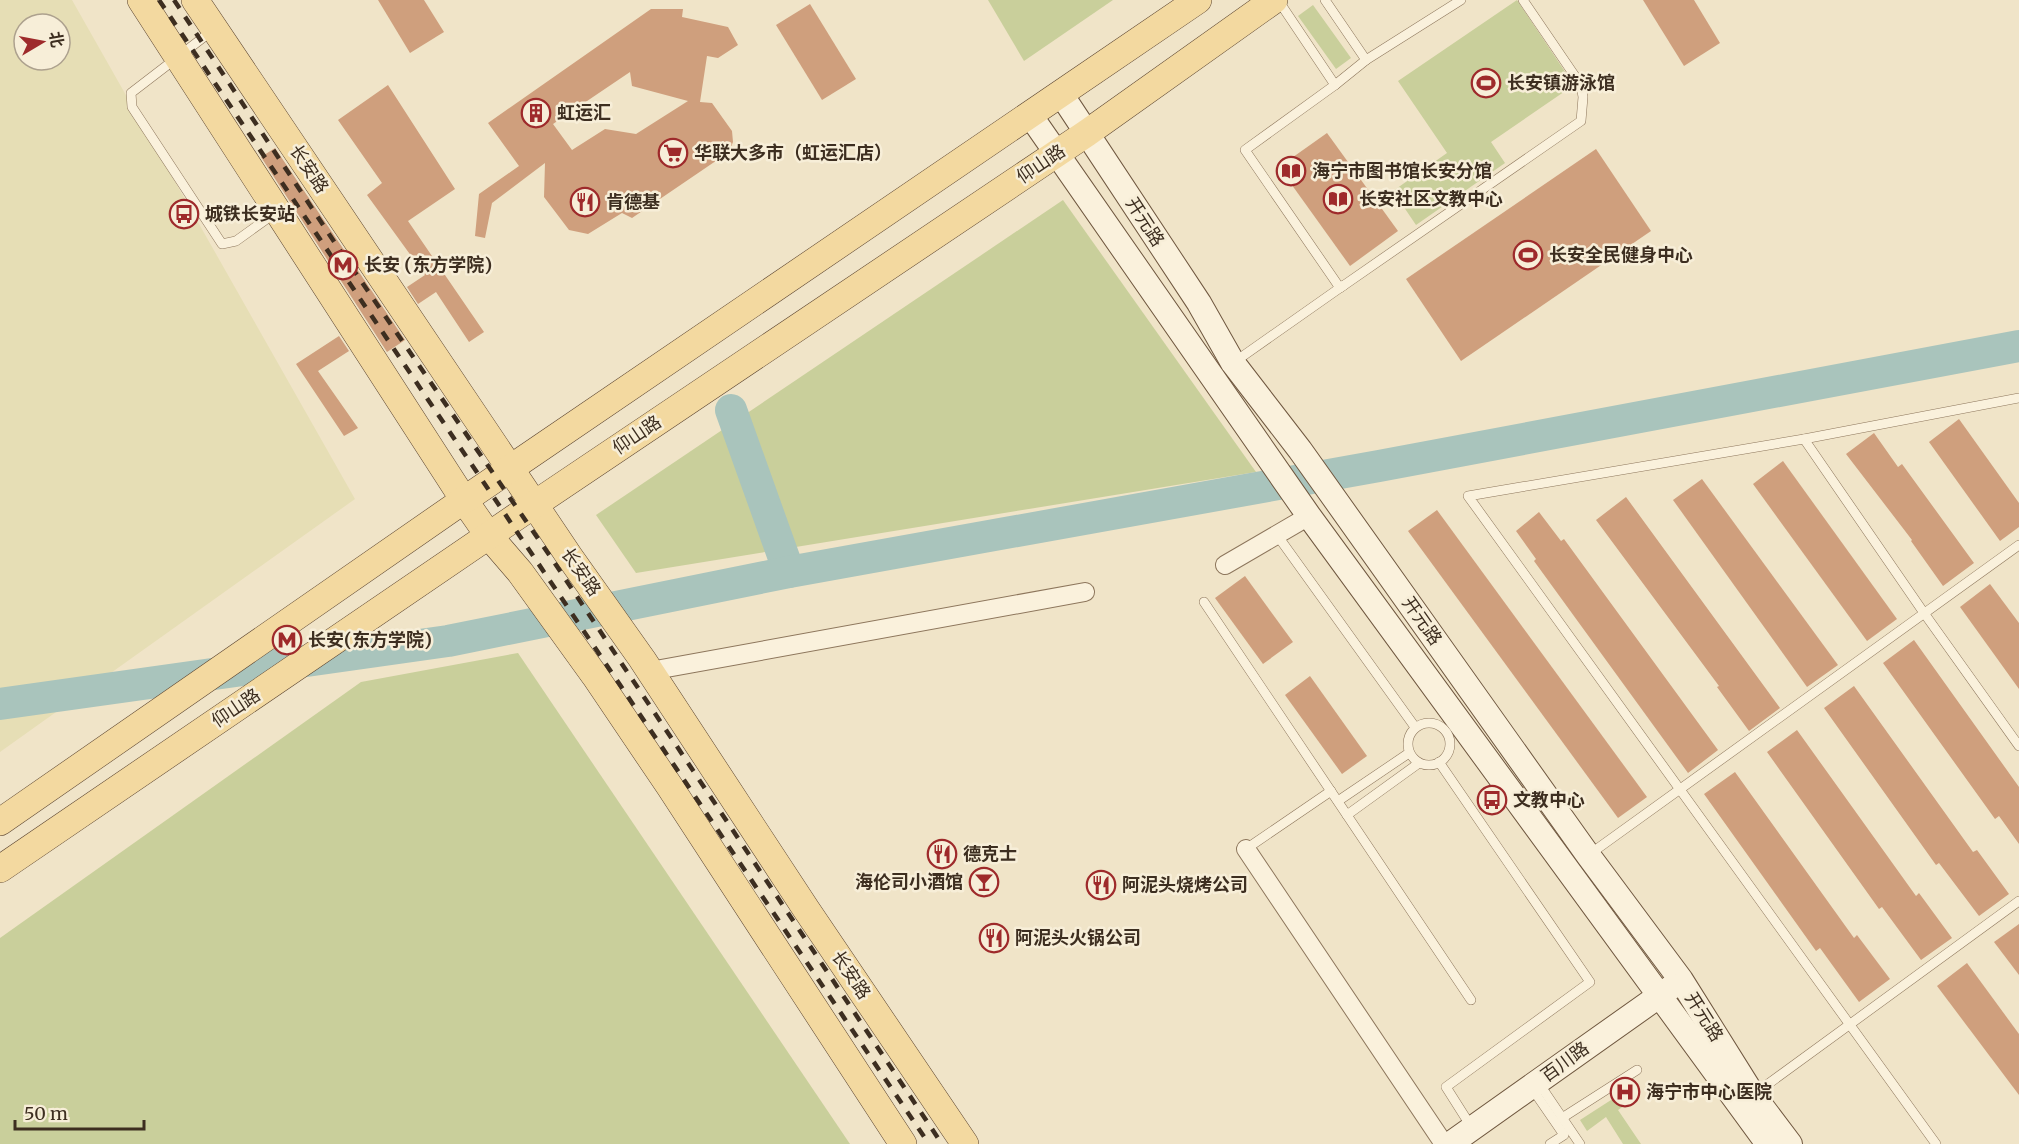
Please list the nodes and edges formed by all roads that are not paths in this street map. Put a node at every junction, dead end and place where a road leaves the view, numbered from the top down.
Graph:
1 (141, 0) edge
2 (195, 0) edge
3 (1198, 0) edge
4 (1276, 0) edge
5 (1324, 0) edge
6 (1461, 0) edge
7 (1523, 0) edge
8 (214, 29) junction
9 (177, 57) junction
10 (1366, 60) junction
11 (1335, 85) junction
12 (1061, 94) junction
13 (1029, 115) junction
14 (1087, 133) junction
15 (1055, 154) junction
16 (277, 212) junction
17 (1345, 285) junction
18 (1233, 363) junction
19 (2019, 398) edge
20 (1804, 439) junction
21 (511, 468) junction
22 (464, 500) junction
23 (534, 504) junction
24 (1304, 508) junction
25 (1277, 535) junction
26 (489, 536) junction
27 (2019, 545) edge
28 (1225, 565) dead end
29 (1085, 592) dead end
30 (1204, 602) dead end
31 (1924, 613) junction
32 (646, 665) junction
33 (1452, 726) junction
34 (1415, 727) junction
35 (2019, 746) edge
36 (1409, 753) junction
37 (1439, 762) junction
38 (1419, 763) junction
39 (1680, 789) junction
40 (1331, 791) junction
41 (1338, 801) junction
42 (1347, 815) junction
43 (0, 822) edge
44 (1246, 849) joint
45 (1588, 855) junction
46 (0, 869) edge
47 (2019, 901) edge
48 (1681, 980) junction
49 (1659, 995) junction
50 (1471, 1000) dead end
51 (1850, 1025) junction
52 (1637, 1070) dead end
53 (1535, 1084) junction
54 (1753, 1095) junction
55 (1562, 1118) junction
56 (1472, 1128) junction
57 (1577, 1143) edge
58 (903, 1144) edge
59 (965, 1144) edge
60 (1444, 1144) edge
61 (1449, 1144) edge
62 (1550, 1144) edge
63 (1767, 1144) edge
64 (1790, 1144) edge
65 (1936, 1144) edge

1 - 9 main road
2 - 8 main road, 长安路
3 - 12 main road
4 - 11 lane
4 - 14 main road, 仰山路
5 - 10 lane
6 - 10 lane
7 - 17 lane
8 - 9 lane
8 - 21 main road, 长安路
9 - 16 main road
9 - 16 lane
10 - 11 lane
11 - 17 lane
12 - 13 main road
12 - 14 main road, 开元路
13 - 15 main road, 开元路
13 - 21 main road
14 - 15 main road, 仰山路
14 - 18 main road, 开元路
15 - 23 main road, 仰山路
15 - 24 main road, 开元路
16 - 22 main road
17 - 18 lane
18 - 45 main road, 开元路
19 - 20 lane
20 - 31 lane
20 - 39 lane
21 - 22 main road
21 - 23 main road, 长安路
22 - 26 main road
22 - 43 main road
23 - 26 main road, 仰山路
23 - 32 main road, 长安路
24 - 25 street
24 - 33 main road, 开元路
25 - 28 street
25 - 34 lane
26 - 46 main road, 仰山路
26 - 58 main road
27 - 31 lane
29 - 32 street
30 - 40 lane
31 - 35 lane
31 - 39 lane
32 - 59 main road, 长安路
33 - 34 lane
33 - 37 lane
33 - 49 main road, 开元路
34 - 36 lane
36 - 38 lane
36 - 41 lane
37 - 38 lane
37 - 56 lane
38 - 42 lane
39 - 45 lane
39 - 51 lane
40 - 41 lane
40 - 44 lane
41 - 42 lane
42 - 50 lane
44 - 60 street
45 - 48 main road, 开元路
47 - 51 lane
48 - 49 main road, 百川路
48 - 54 main road, 开元路
49 - 53 main road, 百川路
49 - 63 main road, 开元路
51 - 54 lane
51 - 65 lane
52 - 55 lane
53 - 55 lane
53 - 56 main road, 百川路
53 - 62 lane
54 - 64 main road, 开元路
55 - 57 lane
56 - 61 main road, 百川路

